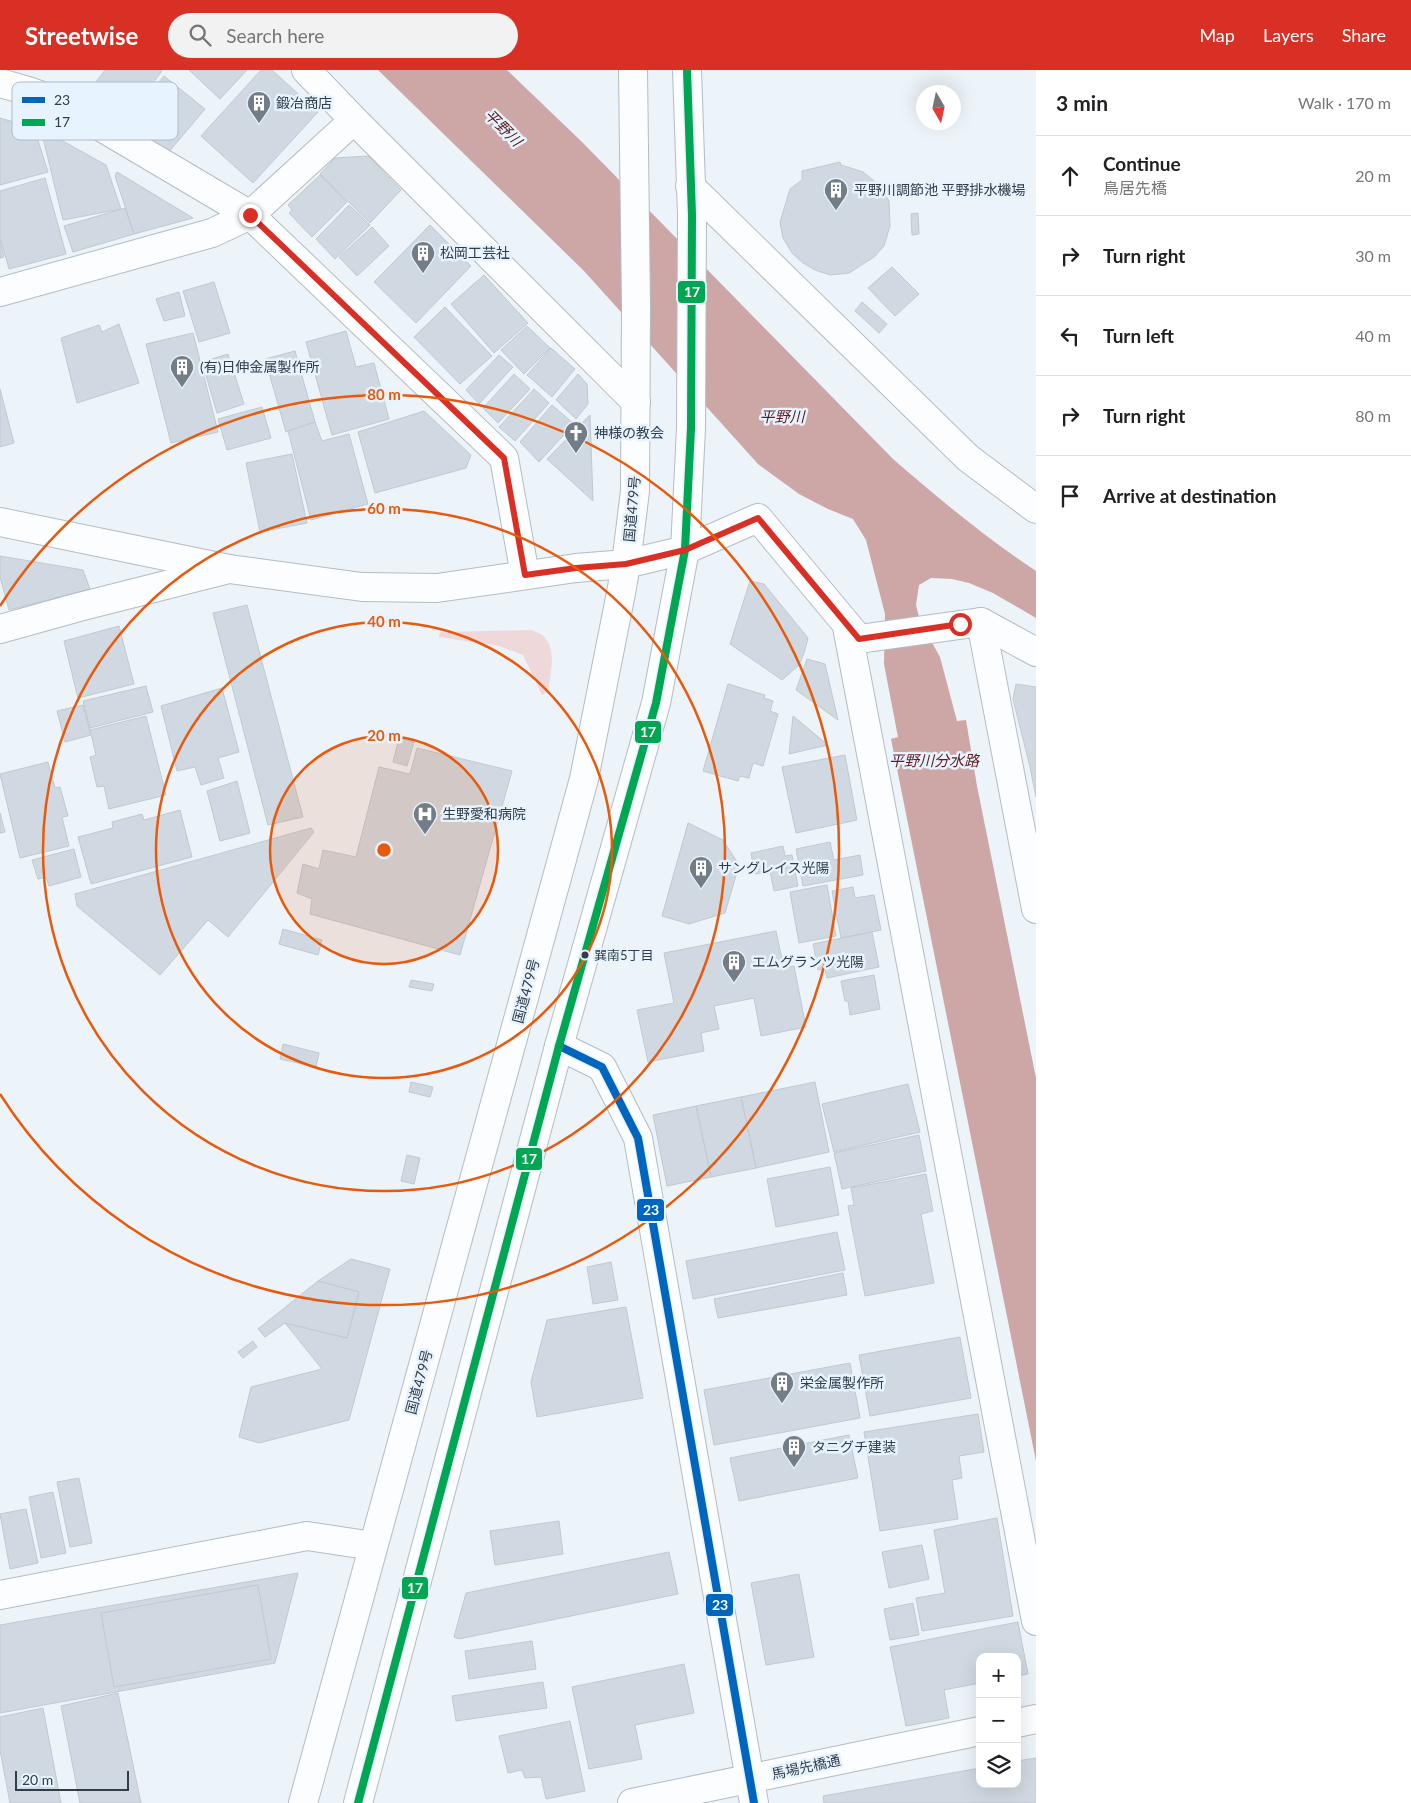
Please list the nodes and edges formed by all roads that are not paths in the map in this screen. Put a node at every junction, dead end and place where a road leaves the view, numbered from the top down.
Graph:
1 (306, 70) edge
2 (634, 70) edge
3 (687, 70) edge
4 (354, 120) junction
5 (123, 140) edge
6 (690, 186) junction
7 (250, 215) junction
8 (0, 292) edge
9 (636, 402) junction
10 (1036, 509) edge
11 (0, 522) edge
12 (685, 550) junction
13 (626, 564) junction
14 (229, 569) junction
15 (525, 575) junction
16 (970, 623) junction
17 (0, 629) edge
18 (853, 633) junction
19 (1036, 652) edge
20 (1036, 908) edge
21 (559, 1046) junction
22 (374, 1546) junction
23 (0, 1595) edge
24 (1036, 1621) edge
25 (1036, 1719) edge
26 (1021, 1722) edge
27 (976, 1732) edge
28 (752, 1791) edge
29 (303, 1803) edge
30 (358, 1803) edge
31 (632, 1803) edge

1 - 4 main road
2 - 9 main road, 国道479号
3 - 6 main road
4 - 7 main road
4 - 9 main road
5 - 7 main road
6 - 10 main road
6 - 12 main road
7 - 8 main road
7 - 15 main road
9 - 13 main road, 国道479号
11 - 14 main road
12 - 13 main road
12 - 18 main road
12 - 21 main road
13 - 15 main road
13 - 22 main road, 国道479号
14 - 15 main road
14 - 17 main road
16 - 18 main road
16 - 19 main road
16 - 20 main road
18 - 24 main road
21 - 28 main road
21 - 30 main road
22 - 23 main road
22 - 29 main road, 国道479号
25 - 26 main road
27 - 28 main road, 馬場先橋通
28 - 31 main road, 馬場先橋通

